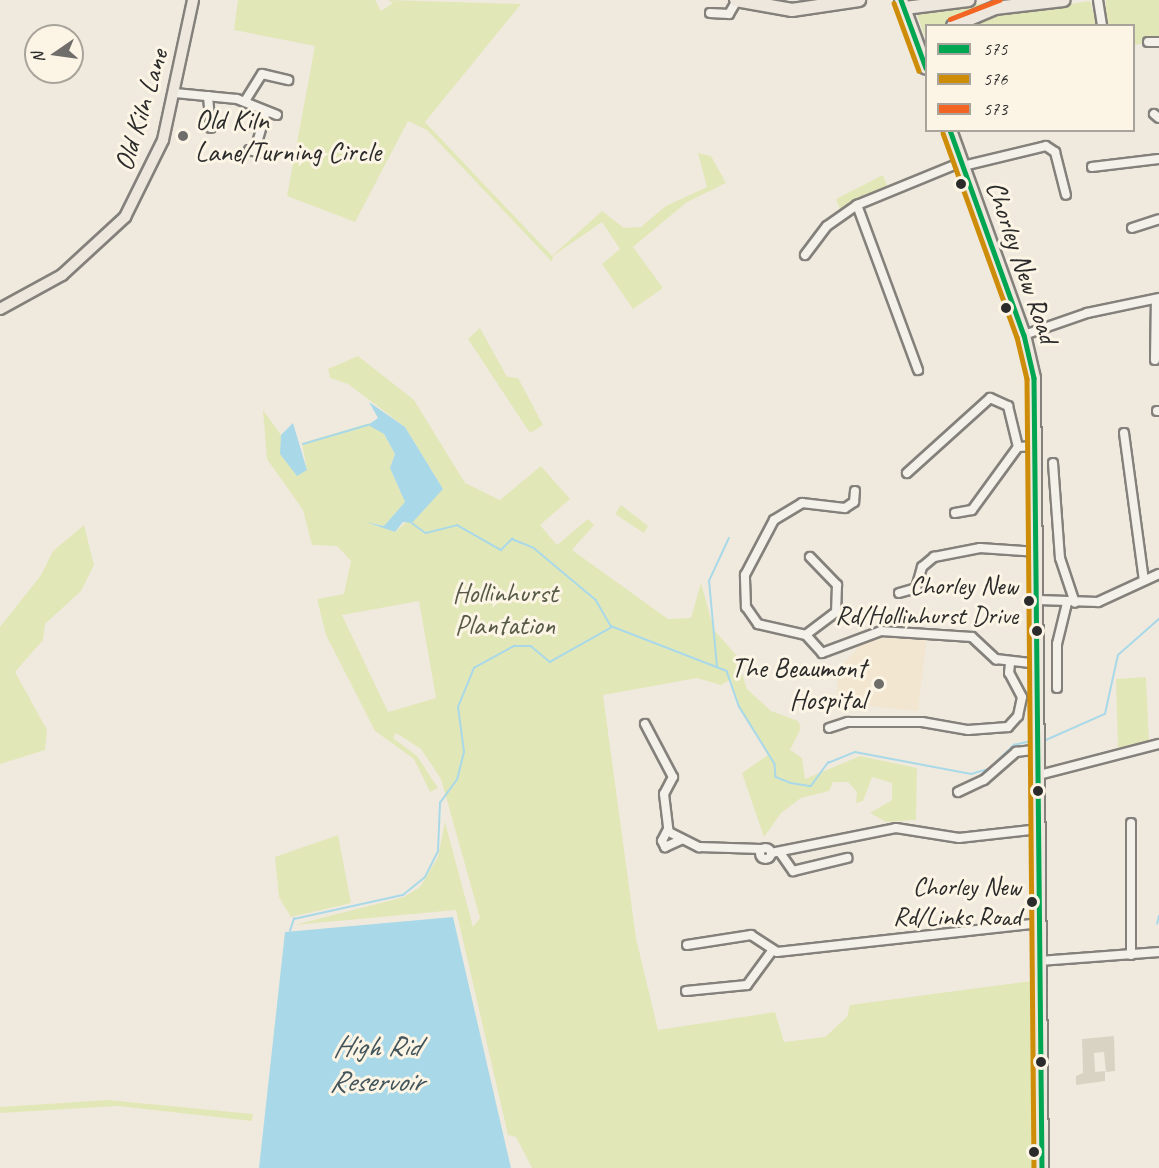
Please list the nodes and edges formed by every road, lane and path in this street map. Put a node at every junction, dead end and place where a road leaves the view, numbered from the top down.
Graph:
1 (193, 0) edge
2 (736, 0) edge
3 (859, 0) edge
4 (968, 0) edge
5 (1064, 0) edge
6 (1098, 0) edge
7 (903, 4) edge
8 (710, 13) dead end
9 (958, 24) edge
10 (1102, 24) edge
11 (1148, 42) dead end
12 (1159, 42) edge
13 (923, 48) edge
14 (284, 76) dead end
15 (175, 93) junction
16 (208, 96) junction
17 (245, 101) junction
18 (266, 112) junction
19 (277, 115) dead end
20 (211, 128) dead end
21 (951, 132) edge
22 (255, 151) dead end
23 (1159, 159) edge
24 (962, 164) junction
25 (1092, 167) dead end
26 (1066, 195) dead end
27 (857, 205) junction
28 (1159, 219) edge
29 (1131, 228) dead end
30 (805, 255) dead end
31 (1157, 298) edge
32 (0, 309) edge
33 (1024, 335) junction
34 (1155, 360) dead end
35 (918, 370) dead end
36 (1125, 431) dead end
37 (1036, 446) junction
38 (1018, 447) junction
39 (1056, 469) dead end
40 (907, 473) dead end
41 (855, 490) dead end
42 (956, 513) dead end
43 (1038, 552) junction
44 (810, 557) dead end
45 (1159, 574) edge
46 (1144, 581) junction
47 (899, 593) dead end
48 (1038, 600) junction
49 (1071, 603) junction
50 (806, 635) junction
51 (1010, 664) junction
52 (1039, 664) junction
53 (1059, 684) dead end
54 (645, 724) dead end
55 (829, 728) dead end
56 (1159, 744) edge
57 (1039, 750) junction
58 (1039, 776) junction
59 (957, 792) dead end
60 (1131, 823) dead end
61 (668, 829) junction
62 (1039, 829) junction
63 (681, 840) junction
64 (781, 854) junction
65 (847, 858) dead end
66 (1040, 923) junction
67 (687, 945) dead end
68 (772, 951) junction
69 (1159, 952) edge
70 (1131, 955) junction
71 (1040, 961) junction
72 (685, 991) dead end
73 (1042, 1168) edge

1 - 15 main road, Old Kiln Lane
2 - 3 highway
2 - 8 street
4 - 7 highway
5 - 9 highway
6 - 10 street
7 - 13 highway
11 - 12 street
14 - 17 street
15 - 16 street
15 - 32 main road, Old Kiln Lane
16 - 17 street
16 - 20 street
17 - 18 street
18 - 19 street
18 - 22 street
21 - 24 highway, Chorley New Road
23 - 25 street
24 - 26 street
24 - 27 street
24 - 33 highway, Chorley New Road
27 - 30 street
27 - 35 street
28 - 29 street
31 - 33 street
31 - 34 street
33 - 37 highway, Chorley New Road
36 - 46 street
37 - 38 street
37 - 43 highway, Chorley New Road
38 - 40 street
38 - 42 street
39 - 49 street
41 - 50 street
43 - 47 street
43 - 48 highway, Chorley New Road
44 - 50 street
45 - 46 street
46 - 49 street
48 - 49 street
48 - 52 highway, Chorley New Road
49 - 53 street
50 - 51 street
51 - 52 street
51 - 55 street
52 - 57 highway, Chorley New Road
54 - 61 street
56 - 58 street
57 - 58 highway, Chorley New Road
57 - 59 street
58 - 62 highway, Chorley New Road
60 - 70 street
61 - 63 street
61 - 63 street
62 - 64 street
62 - 66 highway, Chorley New Road
63 - 64 street
64 - 65 street
66 - 68 street
66 - 71 highway, Chorley New Road
67 - 68 street
68 - 72 street
69 - 70 street
70 - 71 street
71 - 73 highway, Chorley New Road

